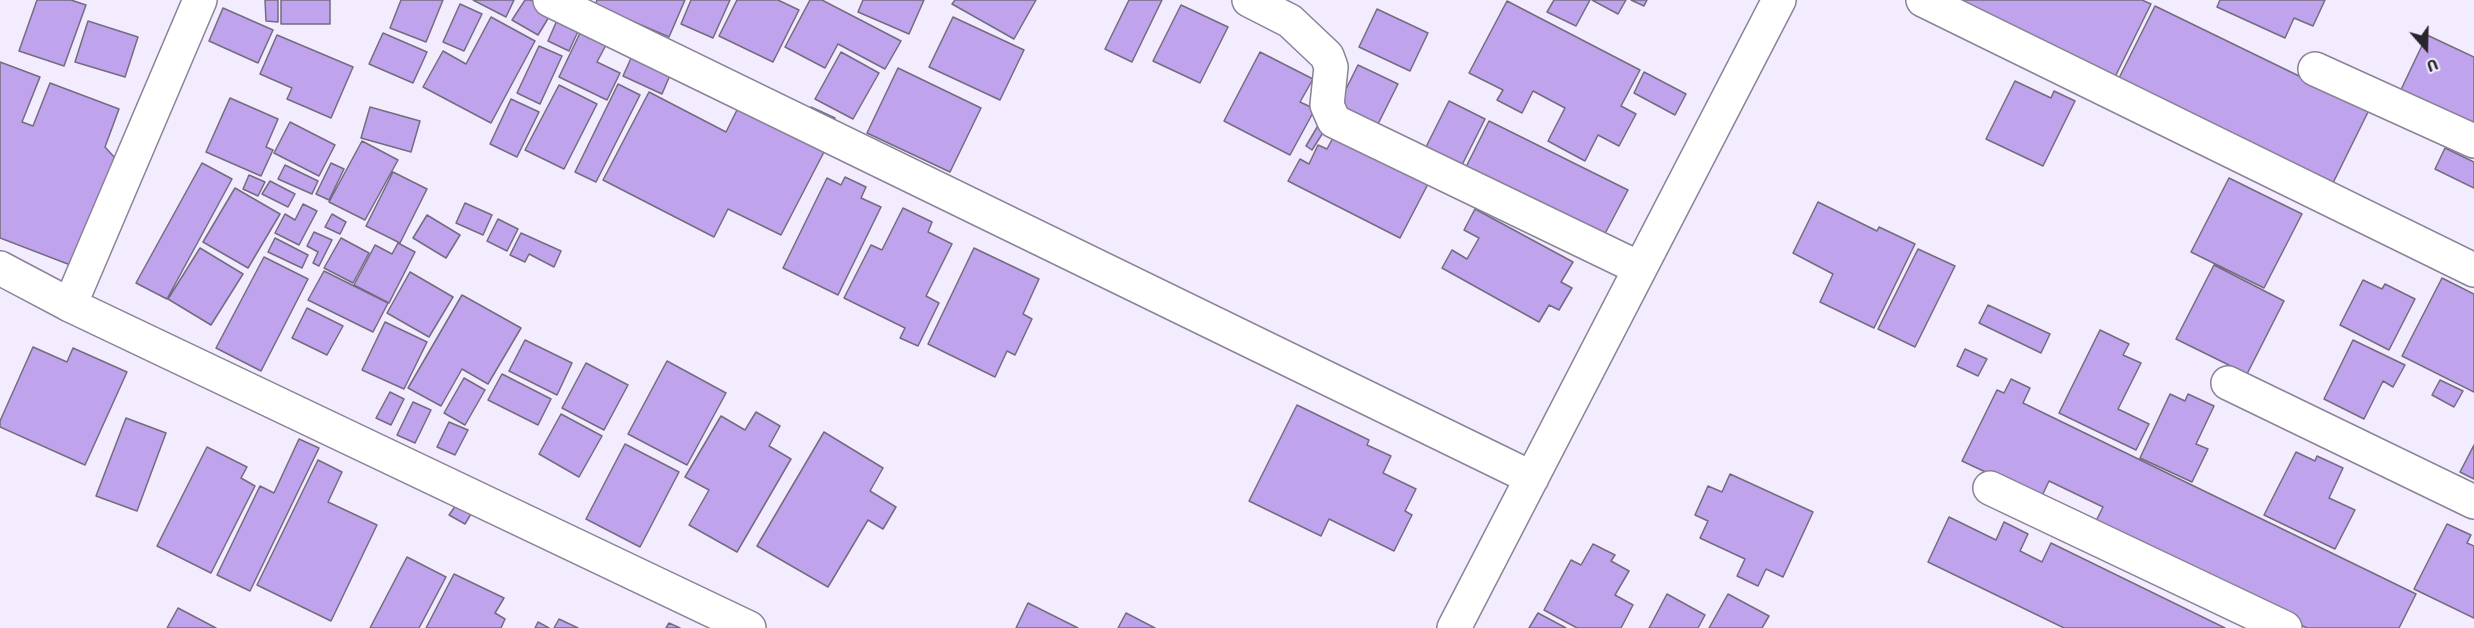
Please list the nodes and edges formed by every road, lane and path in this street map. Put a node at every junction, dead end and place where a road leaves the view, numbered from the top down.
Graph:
1 (200, 0) edge
2 (550, 0) edge
3 (1249, 0) edge
4 (1779, 0) edge
5 (1923, 0) edge
6 (2315, 69) dead end
7 (2474, 141) edge
8 (0, 268) edge
9 (1640, 268) junction
10 (2474, 270) edge
11 (70, 305) junction
12 (2229, 382) dead end
13 (1532, 478) junction
14 (1990, 488) dead end
15 (2474, 502) edge
16 (749, 628) edge
17 (1454, 628) edge
18 (2285, 628) edge

1 - 11 street
2 - 13 street
3 - 9 street
4 - 9 street
5 - 10 street
6 - 7 street
8 - 11 street
9 - 13 street
11 - 16 street
12 - 15 street
13 - 17 street
14 - 18 street

